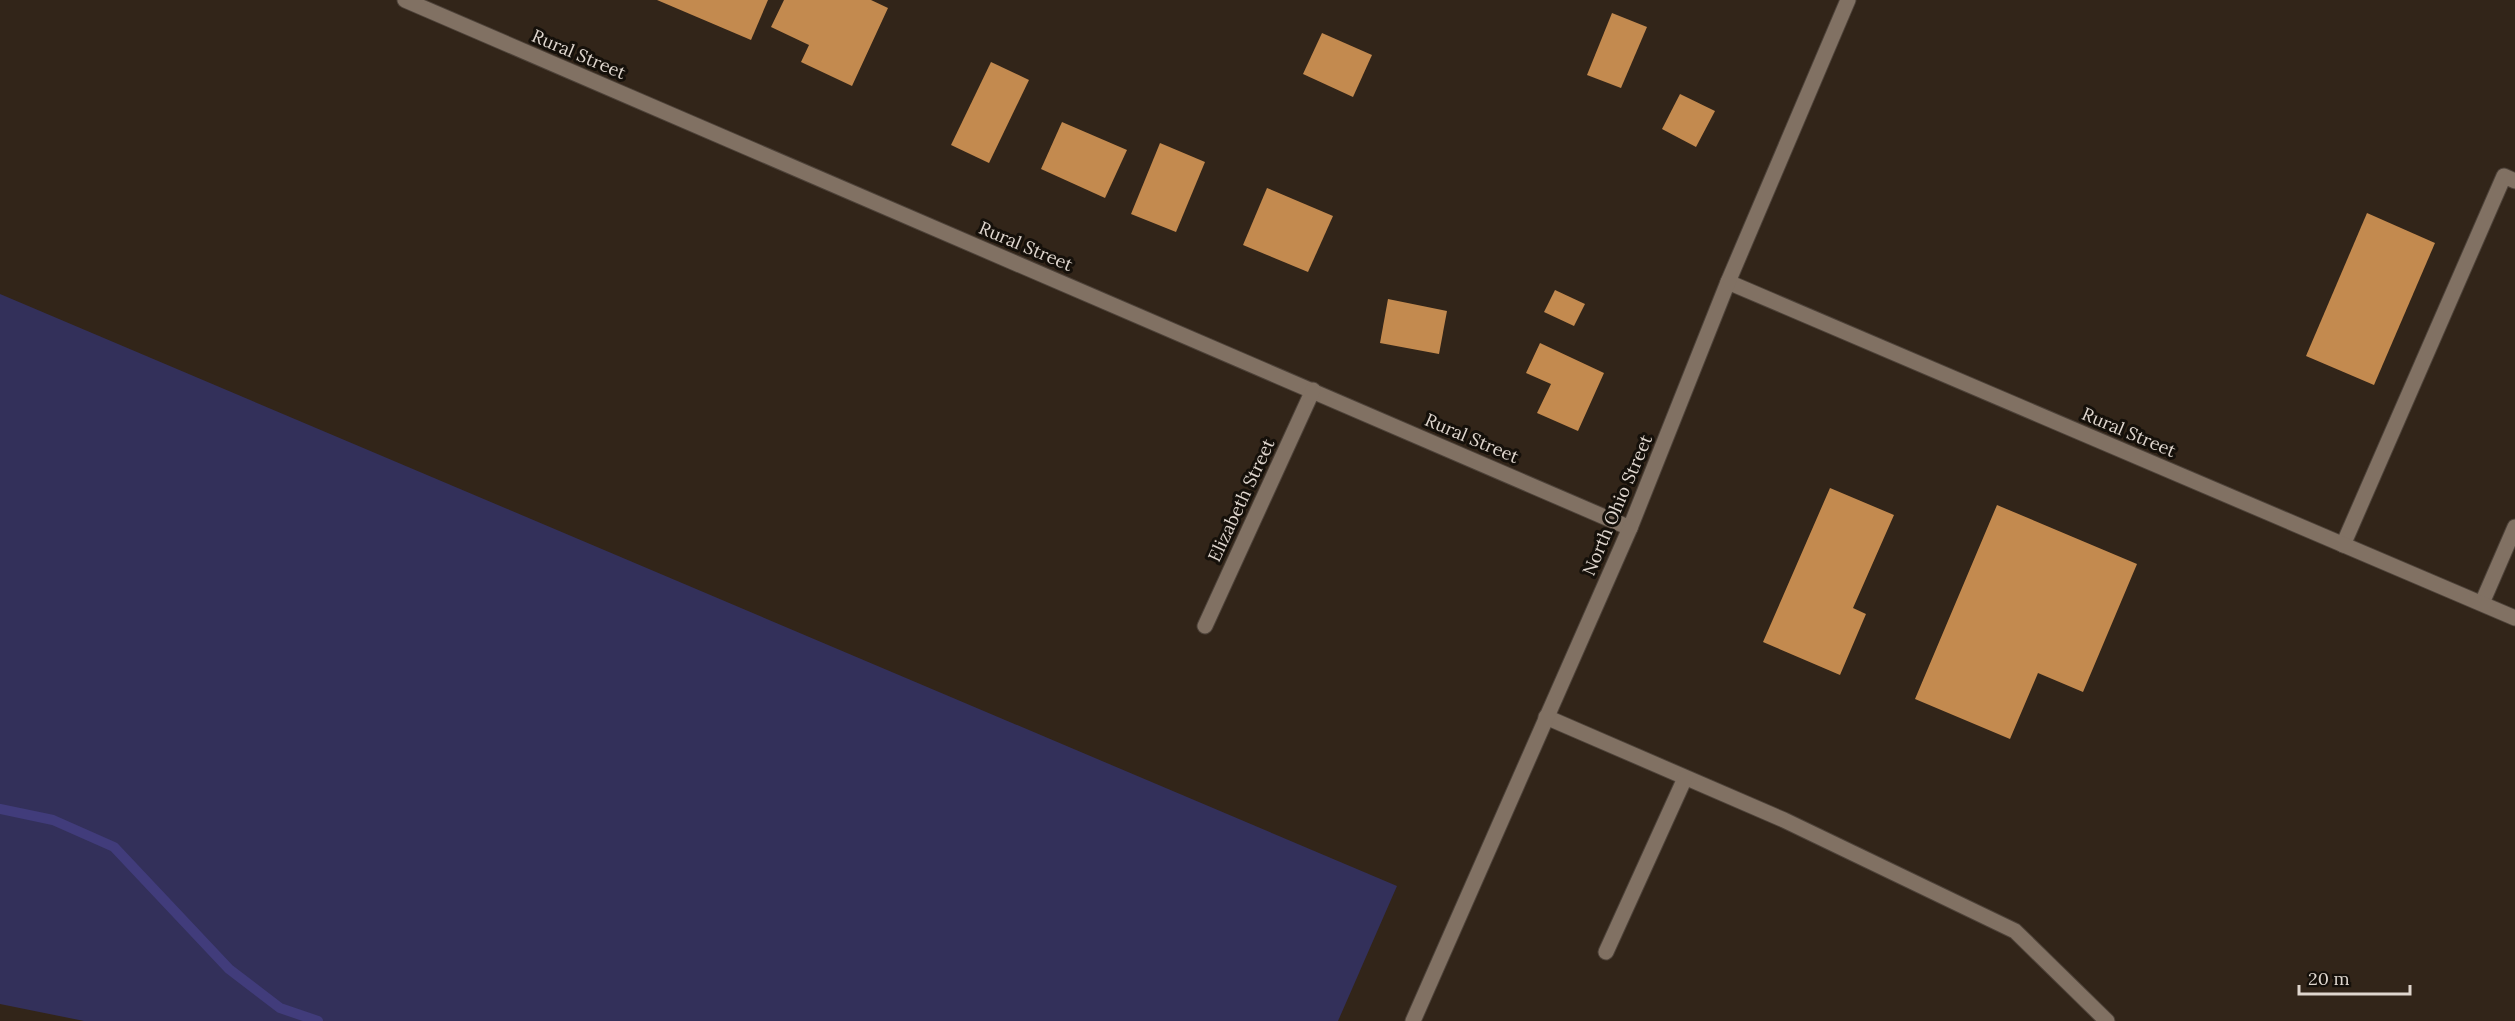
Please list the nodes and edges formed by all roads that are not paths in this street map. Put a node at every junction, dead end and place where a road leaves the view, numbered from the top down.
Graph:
1 (405, 0) edge
2 (1848, 0) edge
3 (2515, 181) edge
4 (1728, 282) junction
5 (1312, 390) junction
6 (2515, 526) edge
7 (1630, 528) junction
8 (2343, 545) junction
9 (2482, 603) junction
10 (2515, 618) edge
11 (1205, 626) dead end
12 (1546, 717) junction
13 (1685, 778) junction
14 (1606, 952) dead end
15 (1413, 1021) edge
16 (2107, 1021) edge

1 - 5 street, Rural Street
2 - 4 street, North Ohio Street
3 - 8 street
4 - 7 street, North Ohio Street
4 - 8 street, Rural Street
5 - 7 street, Rural Street
5 - 11 street, Elizabeth Street
6 - 9 street
7 - 12 street, North Ohio Street
8 - 9 street, Rural Street
9 - 10 street, Rural Street
12 - 13 street
12 - 15 street, North Ohio Street
13 - 14 street
13 - 16 street

